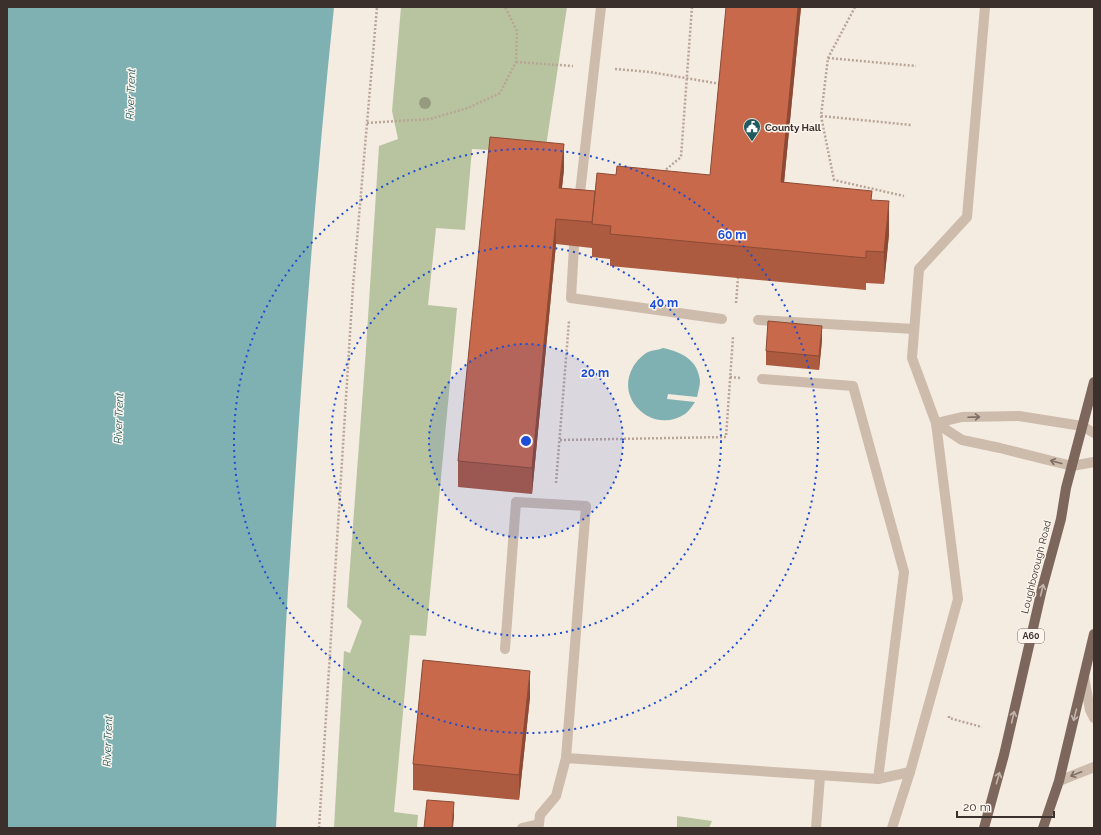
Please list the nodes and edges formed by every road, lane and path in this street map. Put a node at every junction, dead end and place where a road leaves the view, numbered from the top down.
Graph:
1 (378, 7) edge
2 (505, 7) edge
3 (601, 7) edge
4 (692, 7) edge
5 (854, 7) edge
6 (985, 7) edge
7 (828, 58) junction
8 (516, 62) junction
9 (916, 66) dead end
10 (594, 68) junction
11 (687, 78) junction
12 (722, 84) edge
13 (821, 116) junction
14 (367, 123) junction
15 (911, 125) dead end
16 (659, 175) edge
17 (904, 196) dead end
18 (577, 215) edge
19 (574, 246) edge
20 (738, 278) edge
21 (571, 298) junction
22 (736, 309) dead end
23 (722, 319) dead end
24 (758, 320) dead end
25 (914, 329) junction
26 (734, 331) dead end
27 (762, 379) dead end
28 (1094, 382) edge
29 (936, 423) junction
30 (1082, 426) junction
31 (1094, 433) edge
32 (560, 440) junction
33 (1094, 462) edge
34 (1072, 466) junction
35 (554, 504) junction
36 (1094, 634) edge
37 (505, 649) dead end
38 (1091, 656) edge
39 (1084, 677) junction
40 (951, 710) dead end
41 (1094, 718) edge
42 (982, 727) dead end
43 (566, 758) junction
44 (1094, 767) edge
45 (910, 772) junction
46 (820, 776) junction
47 (878, 779) junction
48 (1059, 781) junction
49 (539, 826) edge
50 (319, 828) edge
51 (522, 828) edge
52 (816, 828) edge
53 (892, 828) edge
54 (984, 828) edge
55 (1043, 828) edge

1 - 14 path
2 - 8 path
3 - 10 street
4 - 11 path
5 - 7 path
6 - 25 street
7 - 9 path
7 - 13 path
8 - 10 path
8 - 14 path
10 - 11 path
10 - 18 street
11 - 12 path
11 - 16 path
13 - 15 path
13 - 17 path
14 - 50 path
19 - 21 street
20 - 22 path
21 - 23 street
21 - 32 path
24 - 25 street
25 - 29 street
26 - 32 path
27 - 47 street
28 - 30 main road, Loughborough Road / A60
29 -> 30 street
34 -> 29 street
29 - 45 street
30 - 31 street
30 - 34 main road, Loughborough Road / A60
32 - 35 path
33 - 34 street
54 -> 34 main road, Loughborough Road / A60
35 - 37 street
35 - 43 street
36 - 38 main road
38 - 39 main road
39 - 41 street
39 -> 48 main road
40 - 42 path
43 - 46 street
43 - 49 street
44 -> 48 street
45 - 47 street
45 - 53 street
46 - 47 street
46 - 52 street
48 - 55 main road
49 - 51 street

